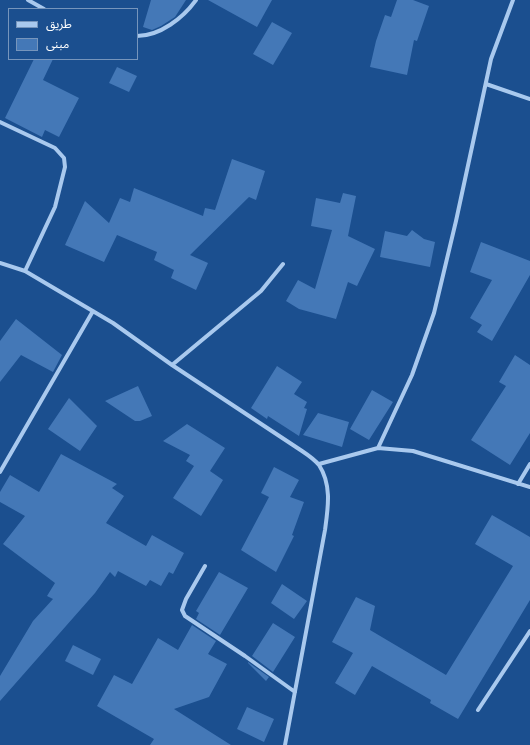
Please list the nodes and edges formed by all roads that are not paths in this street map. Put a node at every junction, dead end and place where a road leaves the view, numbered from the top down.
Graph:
1 (28, 0) edge
2 (196, 0) edge
3 (513, 0) edge
4 (42, 8) edge
5 (138, 36) edge
6 (486, 84) junction
7 (530, 99) edge
8 (0, 122) edge
9 (0, 263) edge
10 (283, 264) dead end
11 (25, 271) junction
12 (93, 311) junction
13 (172, 365) junction
14 (378, 448) junction
15 (319, 464) junction
16 (530, 464) edge
17 (0, 472) edge
18 (518, 484) junction
19 (530, 487) edge
20 (205, 566) dead end
21 (530, 631) edge
22 (295, 692) junction
23 (478, 710) dead end
24 (285, 745) edge

1 - 4 street
2 - 5 street
3 - 6 street
6 - 7 street
6 - 14 street
8 - 11 street
9 - 11 street
10 - 13 street
11 - 12 street
12 - 13 street
12 - 17 street
13 - 15 street
14 - 15 street
14 - 18 street
15 - 22 street
16 - 18 street
18 - 19 street
20 - 22 street
21 - 23 street
22 - 24 street

